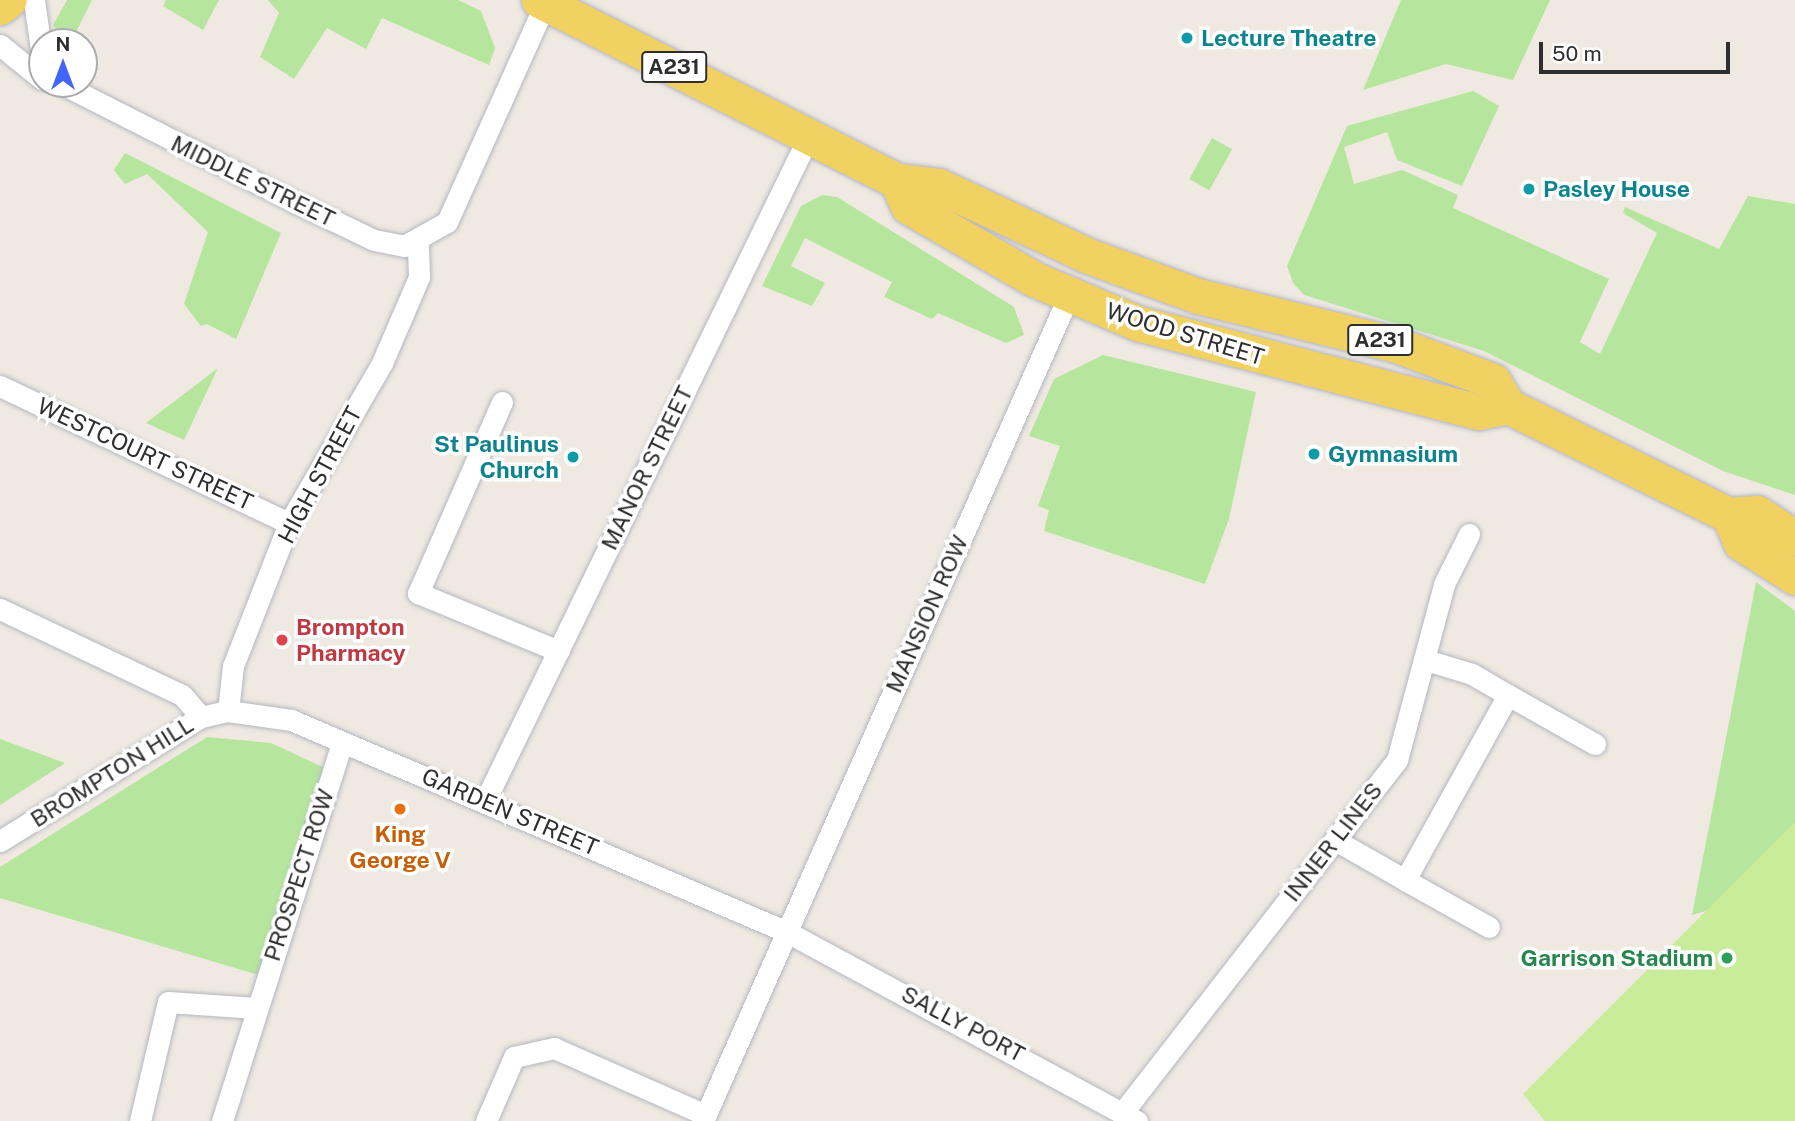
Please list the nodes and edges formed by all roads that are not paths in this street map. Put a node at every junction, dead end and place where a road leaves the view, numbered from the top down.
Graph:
1 (0, 0) edge
2 (8, 0) edge
3 (34, 0) edge
4 (544, 1) edge
5 (0, 7) edge
6 (38, 28) edge
7 (0, 45) edge
8 (28, 68) edge
9 (90, 98) edge
10 (808, 136) junction
11 (897, 181) junction
12 (418, 243) junction
13 (1086, 254) junction
14 (1069, 295) junction
15 (1234, 306) junction
16 (1224, 350) junction
17 (0, 386) edge
18 (502, 402) dead end
19 (1508, 406) junction
20 (1729, 515) junction
21 (289, 523) junction
22 (1469, 534) dead end
23 (1795, 538) edge
24 (1795, 577) edge
25 (0, 610) edge
26 (559, 652) junction
27 (1426, 660) junction
28 (1508, 695) junction
29 (228, 711) junction
30 (201, 717) junction
31 (342, 743) junction
32 (1595, 744) dead end
33 (486, 799) junction
34 (1335, 840) junction
35 (0, 841) edge
36 (1405, 880) junction
37 (1489, 927) dead end
38 (787, 932) junction
39 (257, 1009) junction
40 (1130, 1117) edge
41 (704, 1118) edge
42 (140, 1121) edge
43 (222, 1121) edge
44 (486, 1121) edge

1 - 2 main road
2 - 5 main road
3 - 6 street
4 - 10 main road, WOOD STREET / A231
4 - 12 street
7 - 8 street
9 - 12 street, MIDDLE STREET
10 - 11 main road, WOOD STREET / A231
10 - 26 street, MANOR STREET
11 - 13 main road, WOOD STREET / A231
11 - 14 main road, WOOD STREET / A231
12 - 21 street, HIGH STREET
13 - 14 main road
13 - 15 main road, WOOD STREET / A231
14 - 16 main road, WOOD STREET / A231
14 - 38 street, MANSION ROW
15 - 16 main road
15 - 19 main road, WOOD STREET / A231
16 - 19 main road, WOOD STREET / A231
17 - 21 street, WESTCOURT STREET
18 - 26 street
19 - 20 main road, WOOD STREET / A231
20 - 23 main road, WOOD STREET / A231
20 - 24 main road
21 - 29 street, HIGH STREET
22 - 27 street, INNER LINES
25 - 30 street
26 - 33 street, MANOR STREET
27 - 28 street
27 - 34 street, INNER LINES
28 - 32 street
28 - 36 street
29 - 30 street, BROMPTON HILL
29 - 31 street, GARDEN STREET
30 - 35 street, BROMPTON HILL
31 - 33 street, GARDEN STREET
31 - 39 street, PROSPECT ROW
33 - 38 street, GARDEN STREET
34 - 36 street
34 - 40 street, INNER LINES
36 - 37 street
38 - 40 street, SALLY PORT
38 - 41 street, MANSION ROW
39 - 42 street
39 - 43 street, PROSPECT ROW
41 - 44 street

